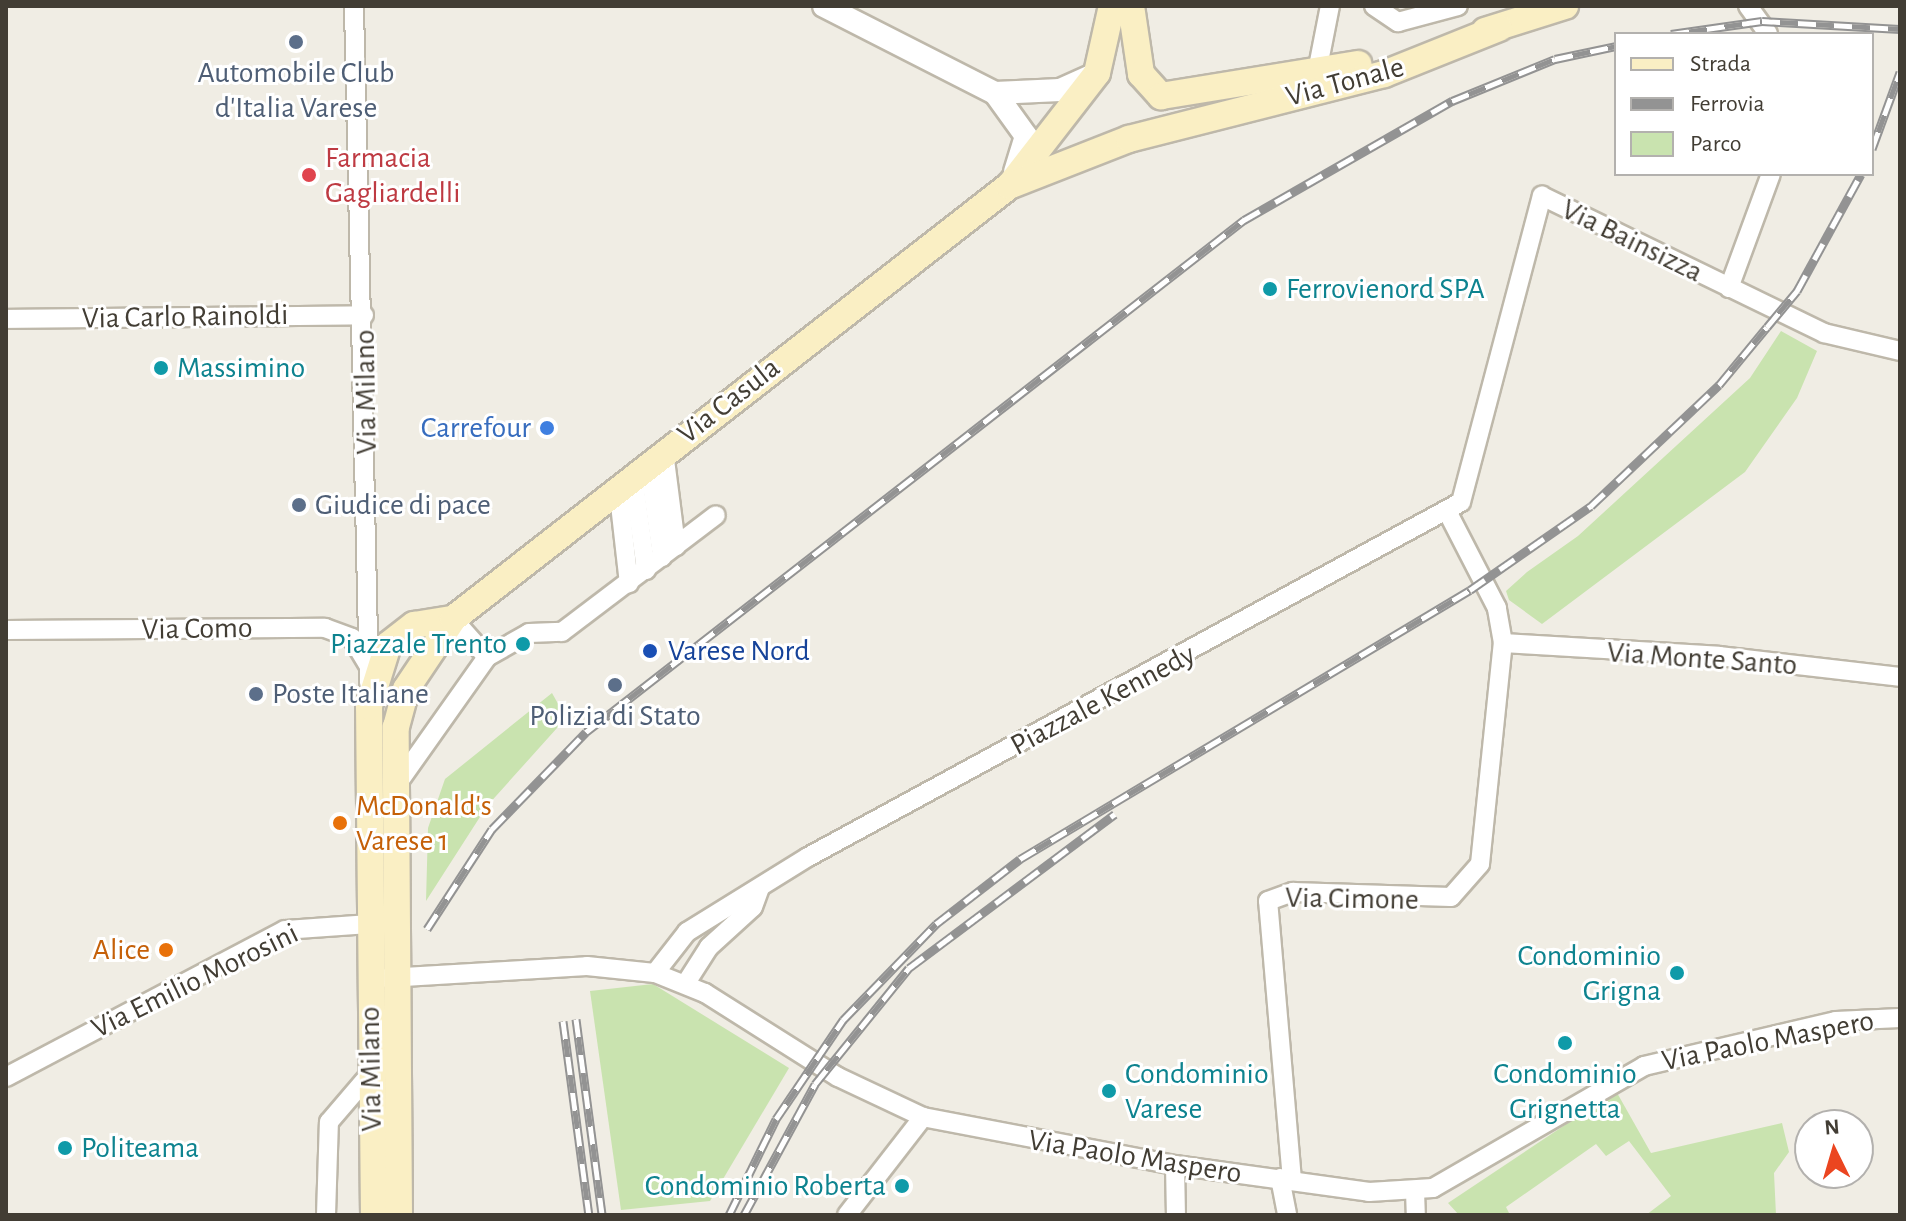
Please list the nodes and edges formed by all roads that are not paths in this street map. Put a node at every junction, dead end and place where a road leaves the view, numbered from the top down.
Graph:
1 (354, 6) edge
2 (824, 6) edge
3 (1112, 6) edge
4 (1131, 6) edge
5 (1330, 6) edge
6 (1374, 6) edge
7 (1458, 6) edge
8 (1564, 6) edge
9 (1748, 6) edge
10 (1499, 28) junction
11 (1767, 32) edge
12 (1317, 72) junction
13 (1097, 73) junction
14 (995, 93) junction
15 (1184, 110) junction
16 (1770, 176) edge
17 (1009, 186) junction
18 (1729, 288) junction
19 (364, 315) junction
20 (6, 319) edge
21 (1900, 351) edge
22 (641, 470) junction
23 (1448, 513) junction
24 (716, 515) dead end
25 (669, 552) junction
26 (646, 570) junction
27 (629, 583) junction
28 (453, 619) junction
29 (6, 630) edge
30 (1503, 643) junction
31 (487, 657) junction
32 (369, 667) junction
33 (1900, 677) edge
34 (369, 706) junction
35 (395, 747) joint
36 (394, 806) junction
37 (760, 888) junction
38 (382, 923) junction
39 (655, 973) junction
40 (396, 978) junction
41 (370, 979) junction
42 (686, 983) junction
43 (1900, 1018) edge
44 (371, 1073) junction
45 (6, 1077) edge
46 (923, 1117) junction
47 (1175, 1165) junction
48 (1286, 1179) junction
49 (1415, 1191) junction
50 (326, 1215) edge
51 (374, 1215) edge
52 (399, 1215) edge
53 (847, 1215) edge
54 (1176, 1215) edge
55 (1287, 1215) edge
56 (1416, 1215) edge

1 - 19 street, Via Milano
2 - 14 street
3 - 13 main road
4 - 15 main road
5 - 12 street
6 - 7 street, Via Tonale
8 - 10 main road, Via Tonale
9 - 11 street
10 - 12 main road, Via Tonale
10 - 15 main road, Via Tonale
12 - 15 main road, Via Tonale
13 - 14 street
13 - 17 main road
14 - 17 street
15 - 17 main road
16 - 18 street
17 - 22 main road, Via Casula
18 - 21 street, Via Bainsizza
18 - 23 street, Via Bainsizza
19 - 20 street, Via Carlo Rainoldi
19 - 32 street, Via Milano
22 - 25 street
22 - 26 street
22 - 27 street
22 - 28 main road, Via Casula
23 - 30 street, Via Cimone
23 - 37 street, Piazzale Kennedy
24 - 25 street
25 - 26 street
26 - 27 street
27 - 31 street
28 - 31 street
28 - 34 main road, Via Casula
28 - 35 main road, Via Casula
29 - 32 street, Via Como
30 - 33 street, Via Monte Santo
30 - 48 street, Via Cimone
31 - 36 street
32 - 34 street, Via Milano
34 - 38 main road, Via Milano
35 - 36 main road, Via Milano
36 - 38 main road, Via Milano
37 - 39 street, Piazzale Kennedy
37 - 42 street, Piazzale Kennedy
38 - 40 main road, Via Milano
38 - 41 main road, Via Milano
38 - 45 street, Via Emilio Morosini
39 - 40 street, Via Paolo Maspero
39 - 42 street, Via Paolo Maspero
40 - 41 street, Via Paolo Maspero
40 - 52 main road, Via Milano
41 - 44 main road, Via Milano
42 - 46 street, Via Paolo Maspero
43 - 49 street, Via Paolo Maspero
44 - 50 street
44 - 51 main road, Via Milano
46 - 47 street, Via Paolo Maspero
46 - 53 street
47 - 48 street, Via Paolo Maspero
47 - 54 street
48 - 49 street, Via Paolo Maspero
48 - 55 street
49 - 56 street

